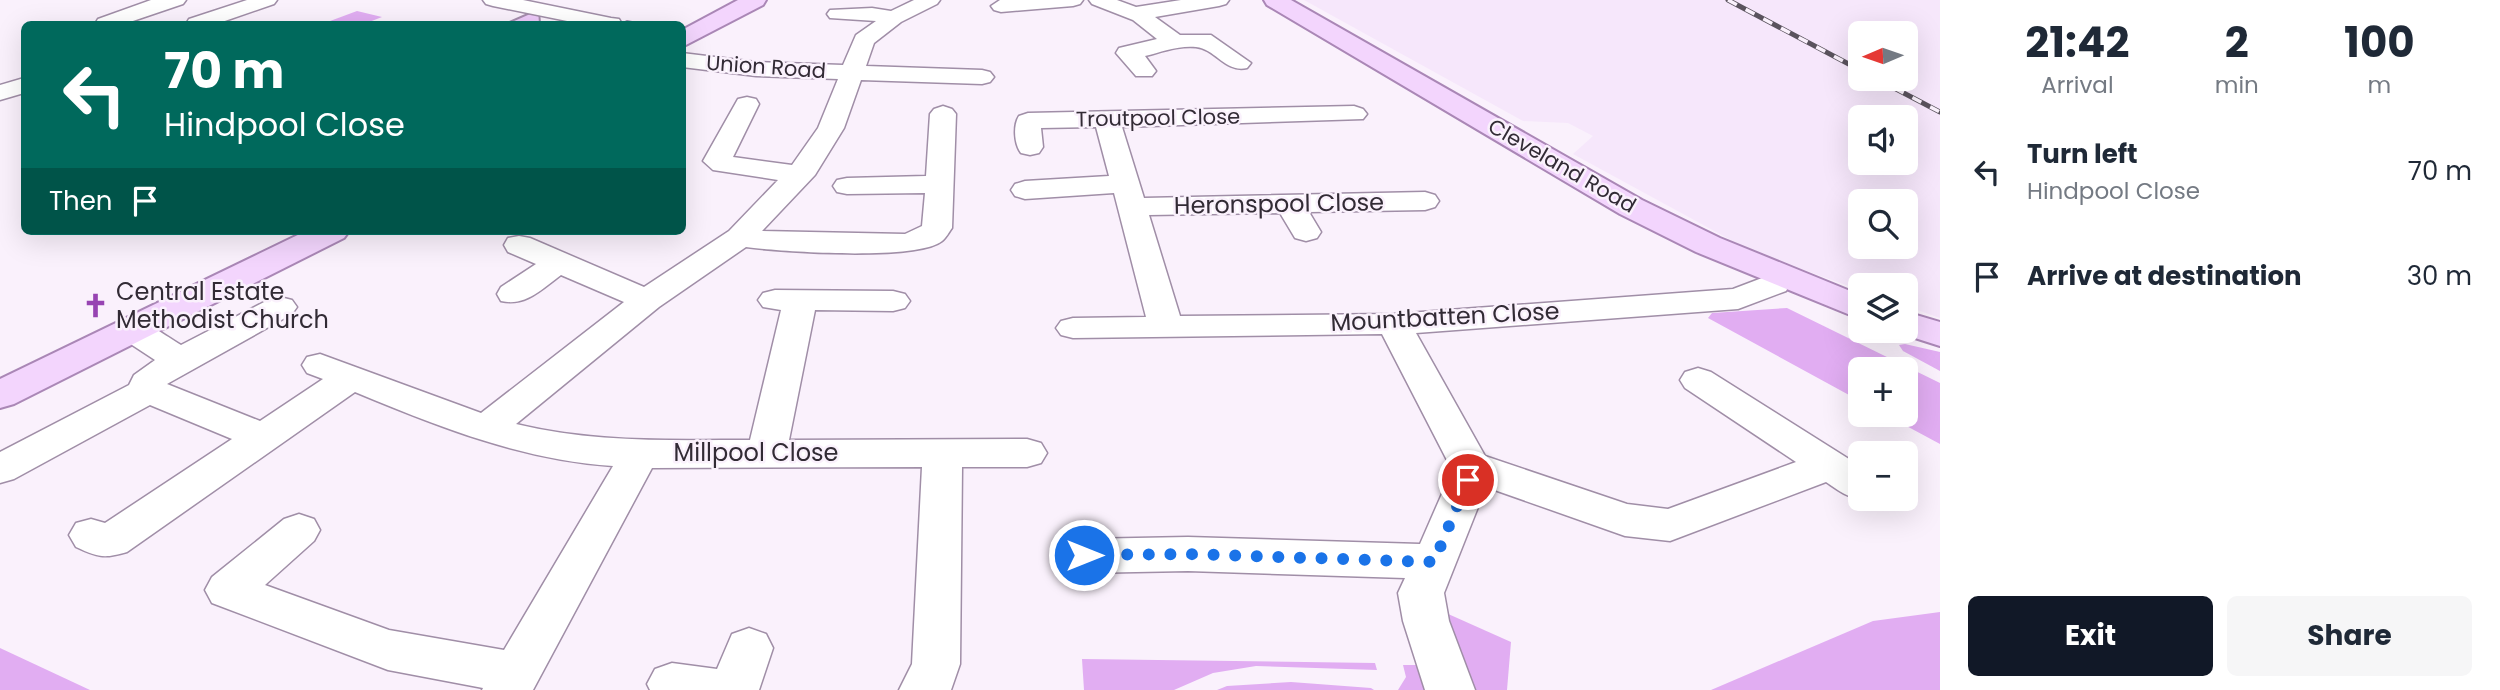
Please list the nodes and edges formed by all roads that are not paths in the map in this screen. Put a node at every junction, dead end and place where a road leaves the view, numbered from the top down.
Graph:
1 (176, 0) edge
2 (267, 0) edge
3 (493, 0) edge
4 (755, 0) edge
5 (930, 0) edge
6 (1073, 0) edge
7 (1099, 0) edge
8 (1219, 0) edge
9 (1275, 0) edge
10 (1038, 2) edge
11 (1001, 6) dead end
12 (837, 14) dead end
13 (1134, 14) junction
14 (894, 18) junction
15 (114, 21) edge
16 (206, 21) edge
17 (578, 21) edge
18 (686, 38) edge
19 (1175, 42) junction
20 (1103, 51) dead end
21 (1127, 52) junction
22 (686, 60) edge
23 (1239, 63) dead end
24 (1143, 71) dead end
25 (850, 72) junction
26 (982, 76) dead end
27 (21, 86) edge
28 (0, 93) edge
29 (747, 104) dead end
30 (1354, 114) dead end
31 (1241, 117) junction
32 (1107, 120) junction
33 (936, 123) dead end
34 (1255, 142) dead end
35 (1030, 146) dead end
36 (801, 175) junction
37 (939, 184) junction
38 (847, 186) dead end
39 (1025, 190) dead end
40 (1129, 195) junction
41 (1426, 202) dead end
42 (1290, 204) junction
43 (1306, 232) dead end
44 (324, 235) edge
45 (740, 237) junction
46 (519, 245) dead end
47 (559, 262) junction
48 (1779, 275) junction
49 (513, 295) dead end
50 (647, 300) junction
51 (893, 301) dead end
52 (1848, 303) edge
53 (280, 307) dead end
54 (1394, 324) junction
55 (1166, 326) junction
56 (1918, 327) edge
57 (132, 330) junction
58 (1940, 334) edge
59 (1094, 336) dead end
60 (180, 360) junction
61 (1698, 380) dead end
62 (148, 390) junction
63 (0, 395) edge
64 (488, 427) junction
65 (264, 437) junction
66 (767, 452) junction
67 (942, 453) junction
68 (1027, 453) dead end
69 (640, 454) junction
70 (1470, 466) junction
71 (0, 469) edge
72 (1845, 475) edge
73 (299, 530) dead end
74 (91, 535) dead end
75 (1084, 555) dead end
76 (1434, 562) junction
77 (512, 681) edge
78 (924, 690) edge
79 (1450, 690) edge

1 - 15 street
2 - 16 street
3 - 17 street
4 - 18 main road
5 - 14 street
6 - 10 street
7 - 13 street
8 - 13 street
9 - 48 main road, Cleveland Road
10 - 11 street
12 - 14 street
13 - 19 street
14 - 25 street
19 - 21 street
19 - 23 street
20 - 21 street
21 - 24 street
22 - 25 street, Union Road
25 - 26 street, Union Road
25 - 36 street
27 - 28 street
29 - 36 street
30 - 31 street, Troutpool Close
31 - 32 street, Troutpool Close
31 - 34 street
32 - 35 street, Troutpool Close
32 - 40 street
33 - 37 street
36 - 45 street
37 - 38 street
37 - 45 street
39 - 40 street, Heronspool Close
40 - 42 street, Heronspool Close
40 - 55 street
41 - 42 street, Heronspool Close
42 - 43 street
44 - 57 main road
45 - 50 street
46 - 47 street
47 - 49 street
47 - 50 street
48 - 52 main road, Cleveland Road
48 - 54 street, Mountbatten Close
50 - 64 street
51 - 66 street
53 - 60 street
54 - 55 street, Mountbatten Close
54 - 70 street
55 - 59 street, Mountbatten Close
56 - 58 main road
57 - 60 street
57 - 63 main road
60 - 62 street
61 - 72 street
62 - 65 street
62 - 71 street
64 - 65 street, Millpool Close
64 - 69 street, Millpool Close
65 - 74 street
66 - 67 street, Millpool Close
66 - 69 street, Millpool Close
67 - 68 street, Millpool Close
67 - 78 street
69 - 77 street
70 - 72 street
70 - 76 street
73 - 77 street
75 - 76 street
76 - 79 street

